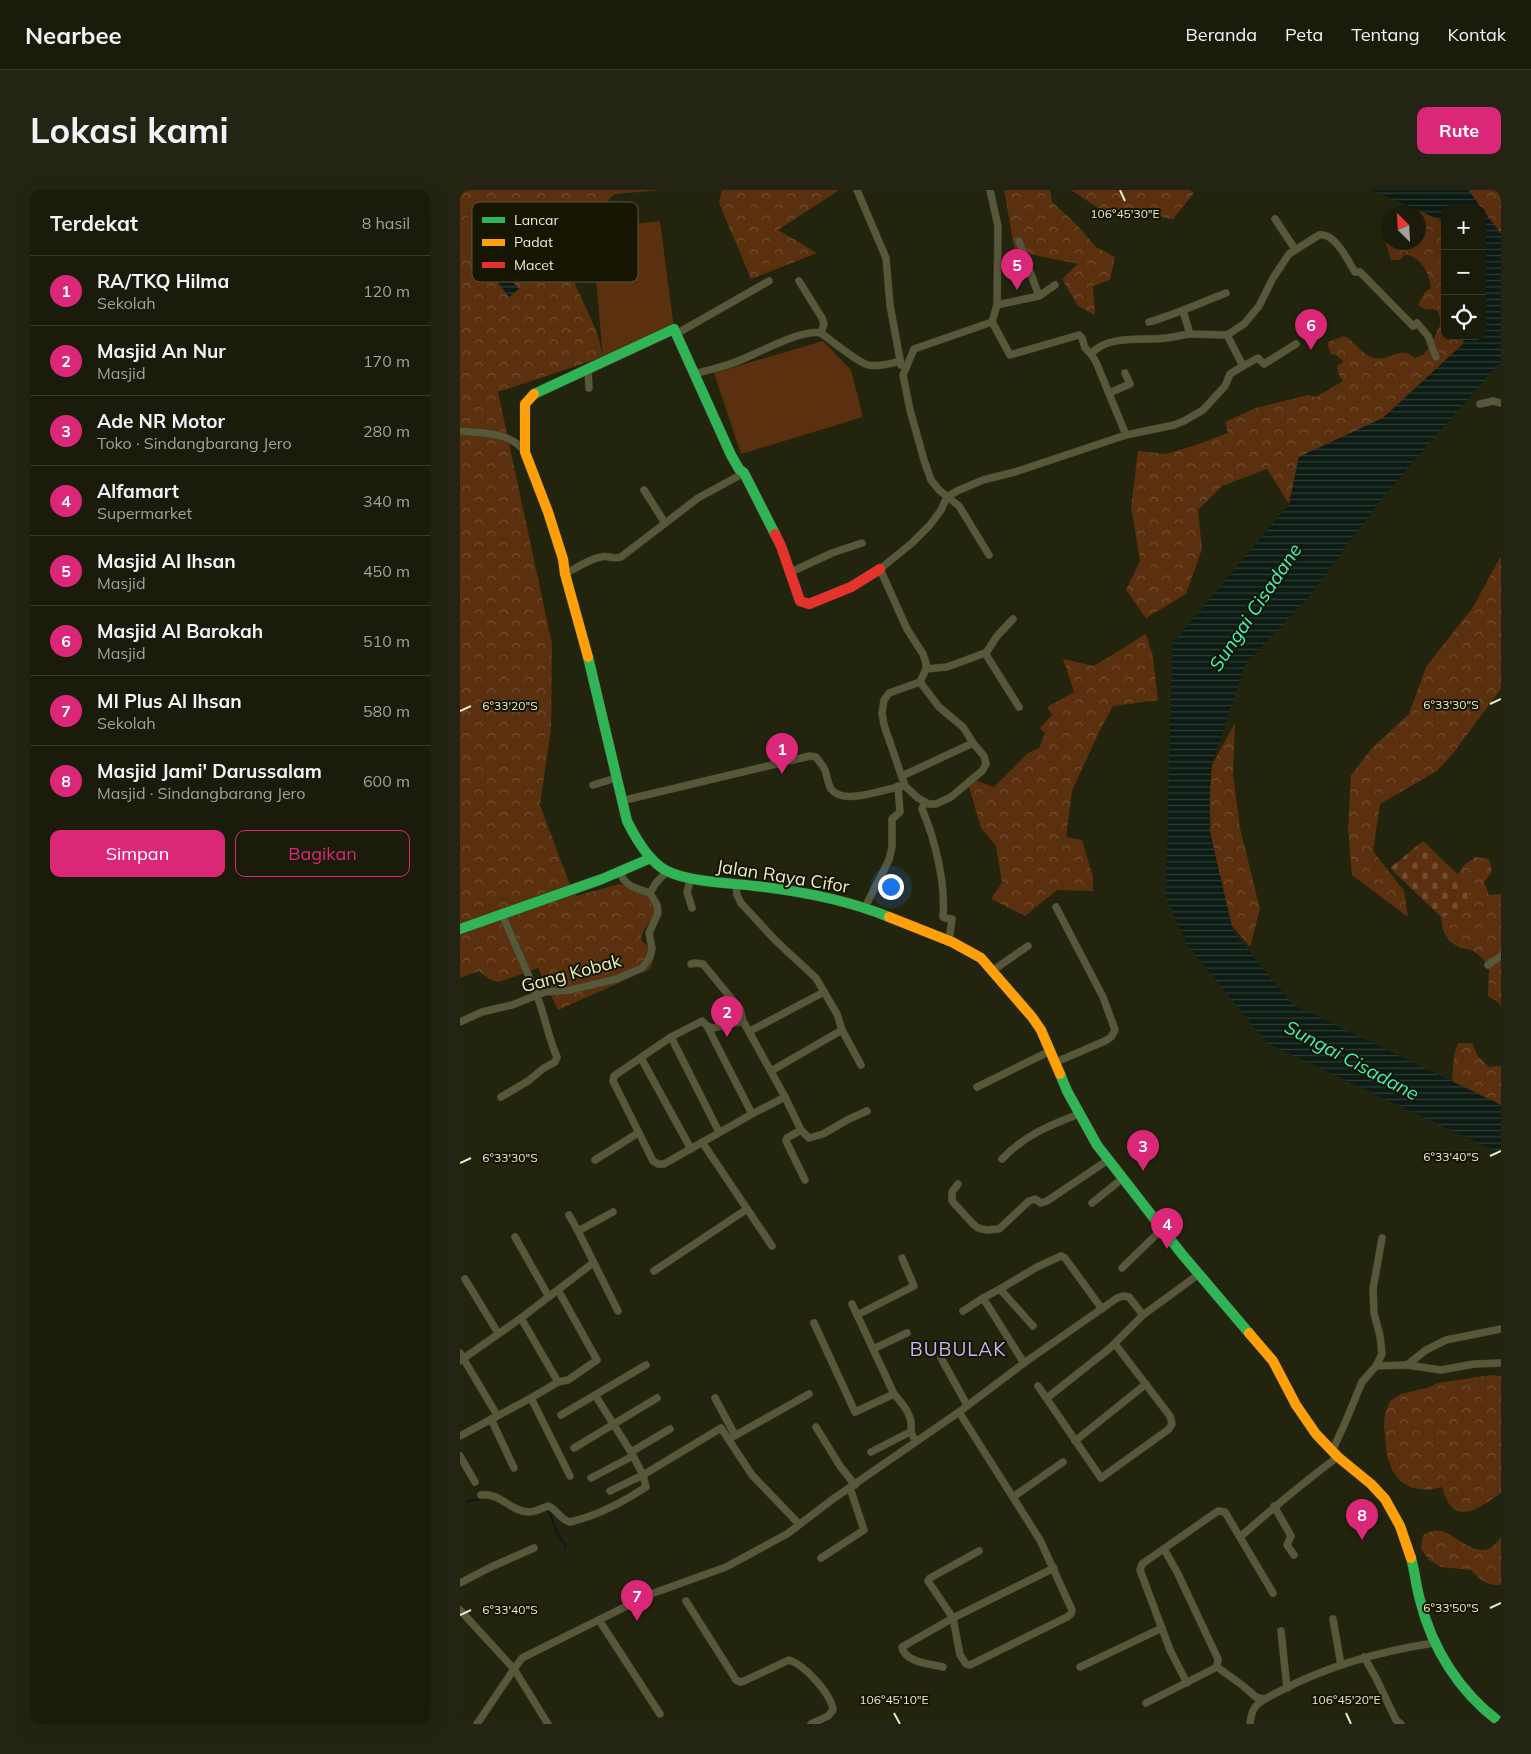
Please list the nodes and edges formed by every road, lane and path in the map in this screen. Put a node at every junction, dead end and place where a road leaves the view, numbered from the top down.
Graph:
1 (857, 190) edge
2 (990, 190) edge
3 (1275, 219) dead end
4 (1018, 241) dead end
5 (1295, 250) junction
6 (769, 281) dead end
7 (799, 281) dead end
8 (1055, 285) dead end
9 (1226, 293) dead end
10 (1038, 296) junction
11 (997, 306) junction
12 (1184, 311) junction
13 (992, 322) junction
14 (1149, 322) dead end
15 (821, 333) junction
16 (676, 334) junction
17 (1190, 334) junction
18 (1227, 335) junction
19 (1296, 344) dead end
20 (1091, 354) junction
21 (1436, 357) dead end
22 (900, 361) junction
23 (1243, 366) junction
24 (588, 369) junction
25 (1125, 373) dead end
26 (694, 374) junction
27 (903, 375) junction
28 (589, 388) dead end
29 (1109, 393) junction
30 (1501, 403) edge
31 (1480, 404) dead end
32 (460, 431) edge
33 (1126, 435) junction
34 (523, 449) junction
35 (744, 473) junction
36 (644, 490) dead end
37 (947, 497) junction
38 (665, 523) junction
39 (862, 543) dead end
40 (989, 555) dead end
41 (880, 569) junction
42 (791, 572) junction
43 (565, 574) junction
44 (1013, 619) dead end
45 (986, 653) junction
46 (926, 669) junction
47 (920, 682) junction
48 (1018, 707) dead end
49 (973, 743) junction
50 (902, 776) junction
51 (616, 778) junction
52 (594, 785) dead end
53 (902, 786) junction
54 (621, 800) junction
55 (924, 802) junction
56 (651, 858) junction
57 (667, 870) junction
58 (620, 872) junction
59 (691, 878) junction
60 (736, 884) junction
61 (650, 893) junction
62 (1056, 907) dead end
63 (692, 908) dead end
64 (865, 908) junction
65 (502, 914) junction
66 (460, 929) edge
67 (949, 941) junction
68 (1028, 946) dead end
69 (1501, 956) edge
70 (691, 964) dead end
71 (1488, 966) dead end
72 (992, 971) junction
73 (824, 992) junction
74 (537, 995) junction
75 (743, 1021) junction
76 (460, 1022) edge
77 (707, 1026) junction
78 (842, 1030) junction
79 (750, 1031) junction
80 (671, 1038) junction
81 (1050, 1051) junction
82 (641, 1058) junction
83 (1056, 1062) junction
84 (861, 1065) dead end
85 (771, 1071) junction
86 (977, 1088) dead end
87 (501, 1097) dead end
88 (785, 1098) junction
89 (867, 1111) dead end
90 (752, 1114) junction
91 (1078, 1114) junction
92 (801, 1130) junction
93 (719, 1132) junction
94 (638, 1133) junction
95 (702, 1142) junction
96 (691, 1149) junction
97 (1002, 1159) dead end
98 (595, 1160) dead end
99 (1108, 1160) junction
100 (1123, 1178) junction
101 (805, 1180) dead end
102 (958, 1184) dead end
103 (1092, 1204) dead end
104 (747, 1209) junction
105 (613, 1212) dead end
106 (569, 1215) dead end
107 (1162, 1230) junction
108 (578, 1231) junction
109 (514, 1237) dead end
110 (1382, 1238) dead end
111 (772, 1246) dead end
112 (902, 1258) dead end
113 (593, 1263) junction
114 (1122, 1268) dead end
115 (654, 1271) dead end
116 (1198, 1274) junction
117 (465, 1279) dead end
118 (1000, 1289) junction
119 (558, 1290) junction
120 (549, 1297) junction
121 (983, 1298) junction
122 (852, 1304) dead end
123 (1102, 1309) junction
124 (963, 1311) dead end
125 (618, 1312) dead end
126 (857, 1315) junction
127 (1144, 1315) junction
128 (521, 1318) junction
129 (814, 1323) dead end
130 (1033, 1326) dead end
131 (1501, 1329) edge
132 (498, 1333) junction
133 (907, 1333) dead end
134 (1115, 1344) junction
135 (873, 1350) junction
136 (461, 1357) edge
137 (941, 1358) dead end
138 (1024, 1363) junction
139 (1501, 1363) edge
140 (646, 1365) dead end
141 (1407, 1365) junction
142 (1376, 1366) junction
143 (558, 1382) junction
144 (1146, 1384) junction
145 (1038, 1386) dead end
146 (809, 1394) dead end
147 (894, 1394) junction
148 (595, 1395) junction
149 (531, 1398) junction
150 (658, 1398) dead end
151 (715, 1398) dead end
152 (1047, 1398) junction
153 (967, 1405) junction
154 (959, 1412) junction
155 (561, 1415) dead end
156 (494, 1417) junction
157 (613, 1425) junction
158 (816, 1427) dead end
159 (670, 1429) dead end
160 (910, 1432) junction
161 (461, 1433) edge
162 (732, 1437) junction
163 (1075, 1440) junction
164 (916, 1441) junction
165 (574, 1448) dead end
166 (871, 1452) dead end
167 (632, 1454) junction
168 (1335, 1454) junction
169 (460, 1456) edge
170 (1062, 1462) dead end
171 (514, 1468) dead end
172 (644, 1475) junction
173 (570, 1476) dead end
174 (590, 1478) dead end
175 (475, 1482) dead end
176 (852, 1487) junction
177 (610, 1491) dead end
178 (481, 1494) dead end
179 (1014, 1497) junction
180 (1274, 1506) junction
181 (799, 1524) junction
182 (1240, 1537) junction
183 (534, 1548) dead end
184 (1164, 1549) junction
185 (979, 1551) dead end
186 (1294, 1556) dead end
187 (820, 1558) dead end
188 (1054, 1568) junction
189 (460, 1583) edge
190 (1273, 1593) dead end
191 (686, 1600) dead end
192 (460, 1610) edge
193 (952, 1618) junction
194 (1333, 1619) dead end
195 (600, 1620) junction
196 (1162, 1628) junction
197 (1280, 1631) dead end
198 (1434, 1643) junction
199 (1364, 1657) junction
200 (1341, 1665) junction
201 (942, 1667) dead end
202 (1080, 1667) dead end
203 (1217, 1667) junction
204 (514, 1669) junction
205 (1187, 1683) junction
206 (1287, 1688) junction
207 (1264, 1700) junction
208 (1146, 1703) dead end
209 (660, 1714) dead end
210 (1252, 1714) junction
211 (1501, 1723) edge
212 (477, 1724) edge
213 (548, 1724) edge
214 (811, 1724) edge
215 (1250, 1724) edge
216 (1255, 1724) edge
217 (1401, 1724) edge

1 - 22 street
2 - 11 street
3 - 5 street
4 - 10 street
5 - 18 street
5 - 21 street
6 - 16 street
7 - 15 street
8 - 10 street
9 - 12 street
10 - 11 street
11 - 13 street
12 - 14 street
12 - 17 street
13 - 20 street
13 - 27 street
15 - 22 street
15 - 26 street
16 - 24 street
16 - 26 street
17 - 18 street
17 - 20 street
18 - 23 street
19 - 23 street
20 - 29 street
22 - 27 street
23 - 33 street
24 - 28 street
24 - 34 street, Jalan Raya Cifor
25 - 29 street
26 - 35 street
27 - 37 street
29 - 33 street
30 - 31 street
32 - 34 street
33 - 37 street
34 - 43 street, Jalan Raya Cifor
35 - 38 street
35 - 42 street
36 - 38 street
37 - 40 street
37 - 41 street
38 - 43 street
39 - 42 street
41 - 42 street
41 - 46 street
43 - 51 street, Jalan Raya Cifor
44 - 45 street
45 - 46 street
45 - 48 street
46 - 47 street
47 - 49 street
47 - 50 street
49 - 50 street
49 - 55 street
50 - 53 street
51 - 52 street
51 - 54 street, Jalan Raya Cifor
53 - 54 street
53 - 55 street
53 - 64 street
54 - 56 street, Jalan Raya Cifor
55 - 67 street
56 - 57 street, Jalan Raya Cifor
56 - 58 street
57 - 59 street, Jalan Raya Cifor
57 - 61 street
58 - 61 street
58 - 65 street
59 - 60 street, Jalan Raya Cifor
59 - 63 street
60 - 64 street, Jalan Raya Cifor
60 - 73 street
61 - 74 street, Gang Kobak
62 - 83 street
64 - 67 street, Jalan Raya Cifor
65 - 66 street
65 - 74 street
67 - 72 street, Jalan Raya Cifor
68 - 72 street
69 - 71 street
70 - 75 street
72 - 81 street, Jalan Raya Cifor
73 - 78 street
73 - 79 street
74 - 76 street, Gang Kobak
74 - 87 street
75 - 77 street
75 - 79 street
77 - 80 street
77 - 90 street
78 - 84 street
78 - 85 street
79 - 85 street
80 - 82 street
80 - 93 street
81 - 83 street, Jalan Raya Cifor
81 - 86 street
82 - 94 street
82 - 96 street
83 - 91 street, Jalan Raya Cifor
85 - 88 street
88 - 90 street
88 - 92 street
89 - 92 street
90 - 93 street
91 - 97 street
91 - 99 street, Jalan Raya Cifor
92 - 101 street
93 - 95 street
94 - 96 street
94 - 98 street
95 - 96 street
95 - 104 street
99 - 100 street, Jalan Raya Cifor
99 - 102 street
100 - 103 street
100 - 107 street, Jalan Raya Cifor
104 - 111 street
104 - 115 street
105 - 108 street
106 - 108 street
107 - 114 street
107 - 116 street, Jalan Raya Cifor
108 - 113 street
109 - 120 street
110 - 142 street
112 - 126 street
113 - 119 street
113 - 125 street
116 - 127 street
116 - 168 street, Jalan Raya Cifor
117 - 132 street
118 - 121 street
118 - 123 street
118 - 130 street
119 - 120 street
119 - 143 street
120 - 128 street
121 - 124 street
121 - 138 street
122 - 126 street
123 - 127 street
123 - 138 street
126 - 135 street
127 - 134 street
128 - 132 street
128 - 143 street
129 - 147 street
131 - 141 street
132 - 136 street
133 - 135 street
134 - 144 street
134 - 152 street
135 - 147 street
136 - 156 street
137 - 153 street
138 - 153 street
139 - 141 street
140 - 148 street
141 - 142 street
142 - 168 street
143 - 149 street
144 - 163 street
144 - 163 street
145 - 152 street
146 - 162 street
147 - 160 street
148 - 155 street
148 - 157 street
149 - 156 street
149 - 173 street
150 - 157 street
151 - 162 street
152 - 163 street
153 - 154 street
154 - 164 street
154 - 179 street
156 - 161 street
156 - 171 street
157 - 165 street
157 - 167 street
158 - 176 street
159 - 167 street
160 - 164 street
160 - 166 street
162 - 172 street
162 - 181 street
164 - 176 street
167 - 172 street
167 - 174 street
168 - 180 street
168 - 198 street, Jalan Raya Cifor
169 - 175 street
170 - 179 street
172 - 177 street
172 - 178 street
176 - 181 street
176 - 187 street
179 - 188 street
180 - 182 street
180 - 186 street
181 - 195 street
182 - 184 street
182 - 190 street
183 - 189 street
184 - 196 street
184 - 203 street
185 - 193 street
188 - 193 street
188 - 193 street
191 - 214 street
192 - 204 street
193 - 201 street
194 - 200 street
195 - 204 street
195 - 209 street
196 - 202 street
196 - 205 street
197 - 206 street
198 - 199 street
198 - 211 street, Jalan Raya Cifor
199 - 200 street
199 - 217 street
200 - 206 street
203 - 205 street
203 - 207 street
204 - 212 street
204 - 213 street
205 - 208 street
206 - 207 street
207 - 210 street
210 - 215 street
210 - 216 street

